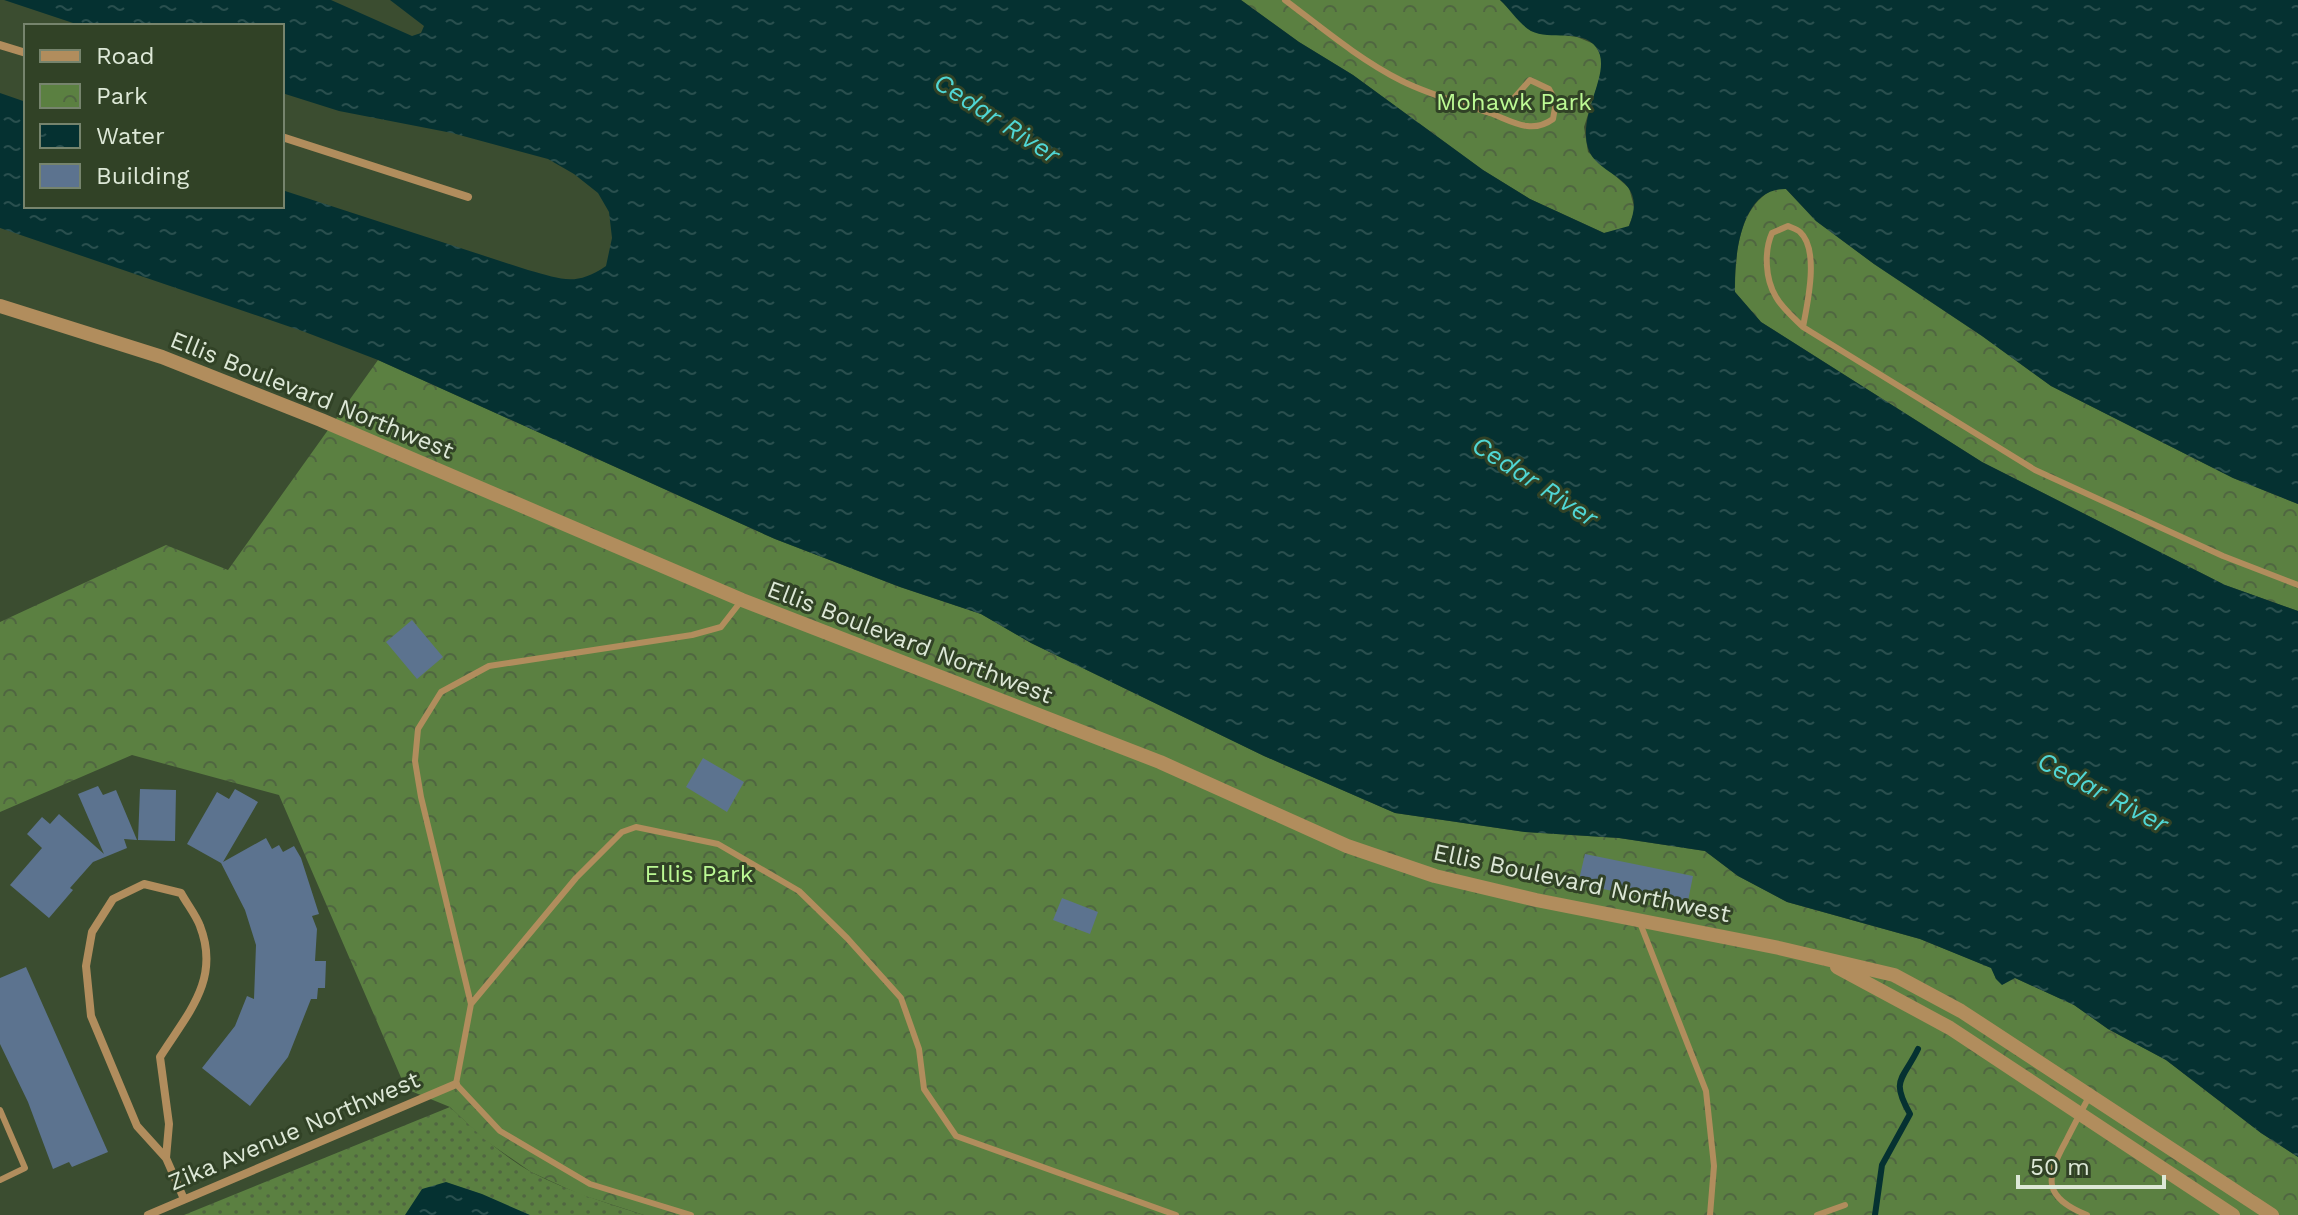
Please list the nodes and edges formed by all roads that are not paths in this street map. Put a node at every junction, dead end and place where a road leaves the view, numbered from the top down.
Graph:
1 (1285, 0) edge
2 (0, 45) edge
3 (24, 52) edge
4 (1490, 113) junction
5 (284, 138) edge
6 (468, 197) dead end
7 (0, 306) edge
8 (1803, 327) junction
9 (2298, 585) edge
10 (742, 600) junction
11 (1639, 920) junction
12 (1823, 959) junction
13 (471, 1004) junction
14 (456, 1084) junction
15 (2090, 1094) junction
16 (0, 1110) edge
17 (2080, 1115) junction
18 (166, 1158) junction
19 (0, 1180) edge
20 (184, 1199) junction
21 (1845, 1205) dead end
22 (148, 1215) edge
23 (691, 1215) edge
24 (1176, 1215) edge
25 (1710, 1215) edge
26 (1817, 1215) edge
27 (2087, 1215) edge
28 (2233, 1215) edge
29 (2272, 1215) edge

1 - 4 lane
2 - 3 street
4 - 4 lane
5 - 6 street
7 - 10 street, Ellis Boulevard Northwest
8 - 8 lane
8 - 9 lane
10 - 11 street, Ellis Boulevard Northwest
10 - 13 lane
11 - 12 street, Ellis Boulevard Northwest
11 - 25 lane
12 - 15 street, Ellis Boulevard Northwest
12 - 17 street, Ellis Boulevard Northwest
13 - 14 lane
13 - 24 lane
14 - 20 street, Zika Avenue Northwest
14 - 23 lane
15 - 17 lane
15 - 29 street, Ellis Boulevard Northwest
16 - 19 lane
17 - 27 lane
17 - 28 street, Ellis Boulevard Northwest
18 - 18 street
18 - 20 street
20 - 22 street, Zika Avenue Northwest
21 - 26 lane

